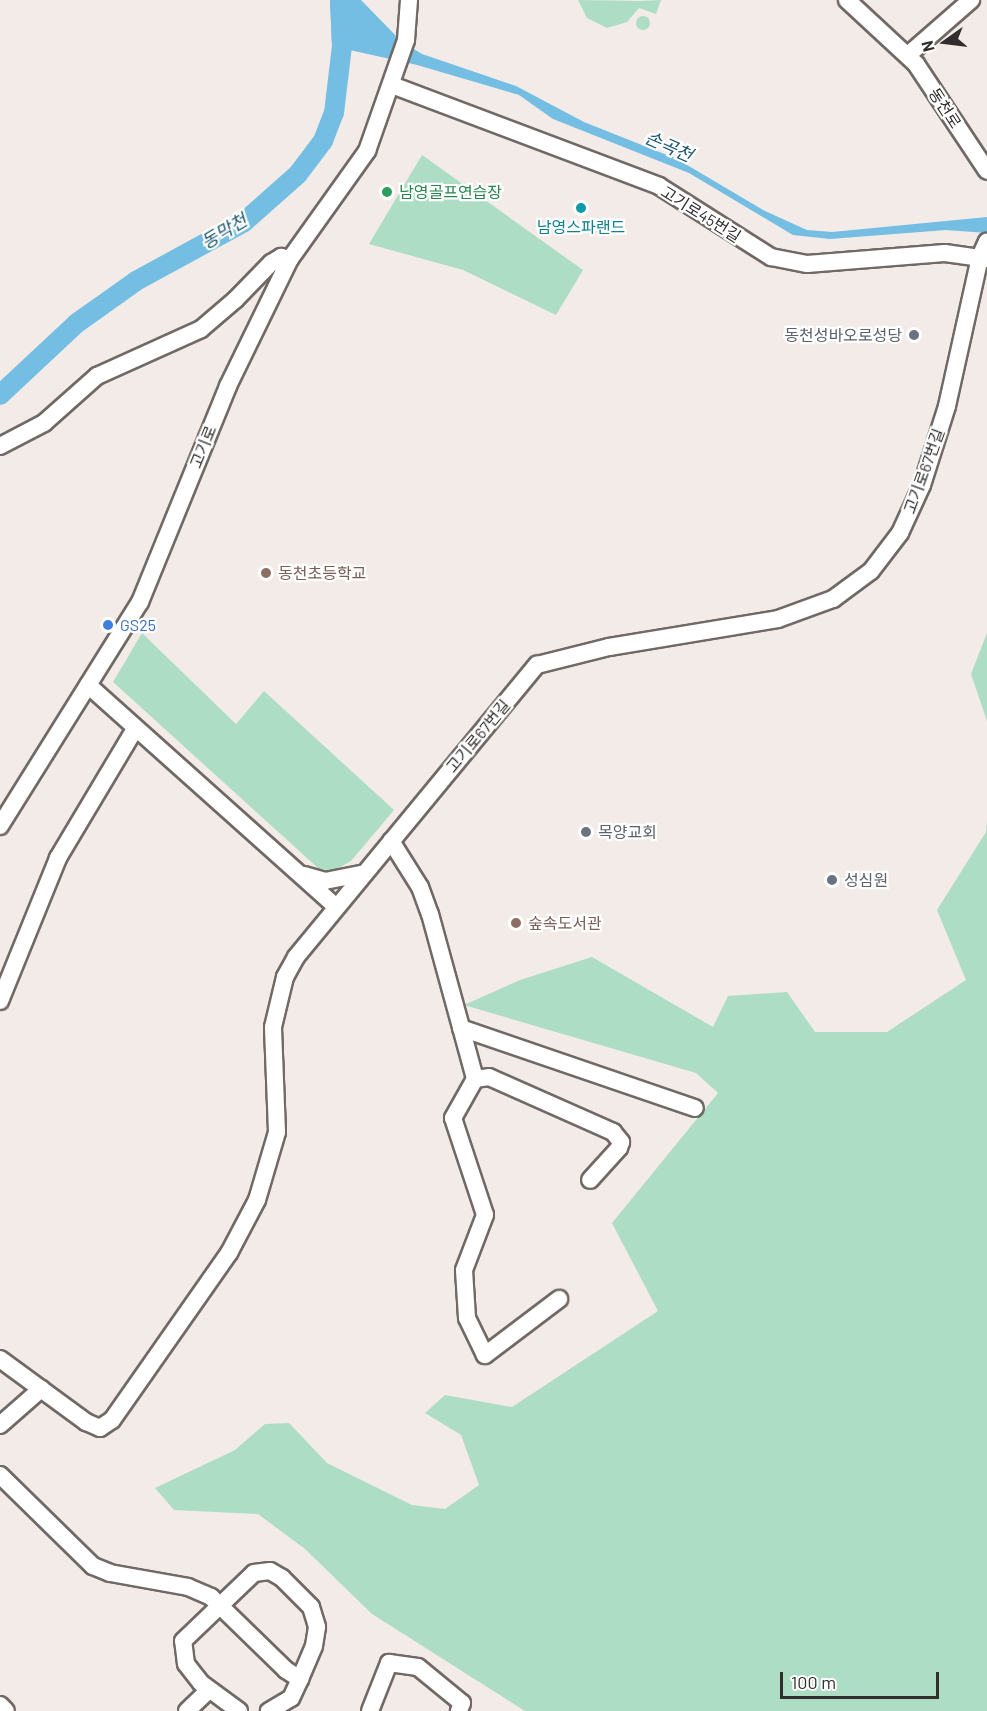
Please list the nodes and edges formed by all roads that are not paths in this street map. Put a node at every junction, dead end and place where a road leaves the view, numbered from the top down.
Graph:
1 (410, 0) edge
2 (847, 0) edge
3 (971, 0) edge
4 (909, 56) junction
5 (392, 85) junction
6 (987, 171) edge
7 (987, 241) edge
8 (983, 258) edge
9 (290, 259) junction
10 (0, 446) edge
11 (88, 685) junction
12 (135, 729) junction
13 (0, 826) edge
14 (391, 841) junction
15 (298, 873) junction
16 (361, 874) junction
17 (335, 906) junction
18 (0, 1001) edge
19 (461, 1028) junction
20 (475, 1079) junction
21 (695, 1108) dead end
22 (590, 1180) dead end
23 (559, 1299) dead end
24 (0, 1359) edge
25 (41, 1389) junction
26 (0, 1425) edge
27 (0, 1475) edge
28 (219, 1605) junction
29 (300, 1679) junction
30 (209, 1690) junction
31 (0, 1705) edge
32 (282, 1709) edge
33 (6, 1711) edge
34 (187, 1711) edge
35 (239, 1711) edge
36 (370, 1711) edge
37 (459, 1711) edge

1 - 5 street, 고기로
2 - 4 street, 동천로
3 - 4 street
4 - 6 street, 동천로
5 - 8 street, 고기로45번길
5 - 9 street, 고기로
7 - 8 street, 고기로67번길
8 - 14 street, 고기로67번길
9 - 10 street
9 - 11 street, 고기로
11 - 12 street
11 - 13 street, 고기로
12 - 15 street
12 - 18 street
14 - 16 street, 고기로67번길
14 - 19 street
15 - 16 street
15 - 17 street
16 - 17 street, 고기로67번길
17 - 25 street, 고기로67번길
19 - 20 street
19 - 21 street
20 - 22 street
20 - 23 street
24 - 25 street
25 - 26 street
27 - 28 street
28 - 29 street
28 - 29 street
28 - 30 street
29 - 32 street
30 - 34 street
30 - 35 street
31 - 33 street
36 - 37 street

